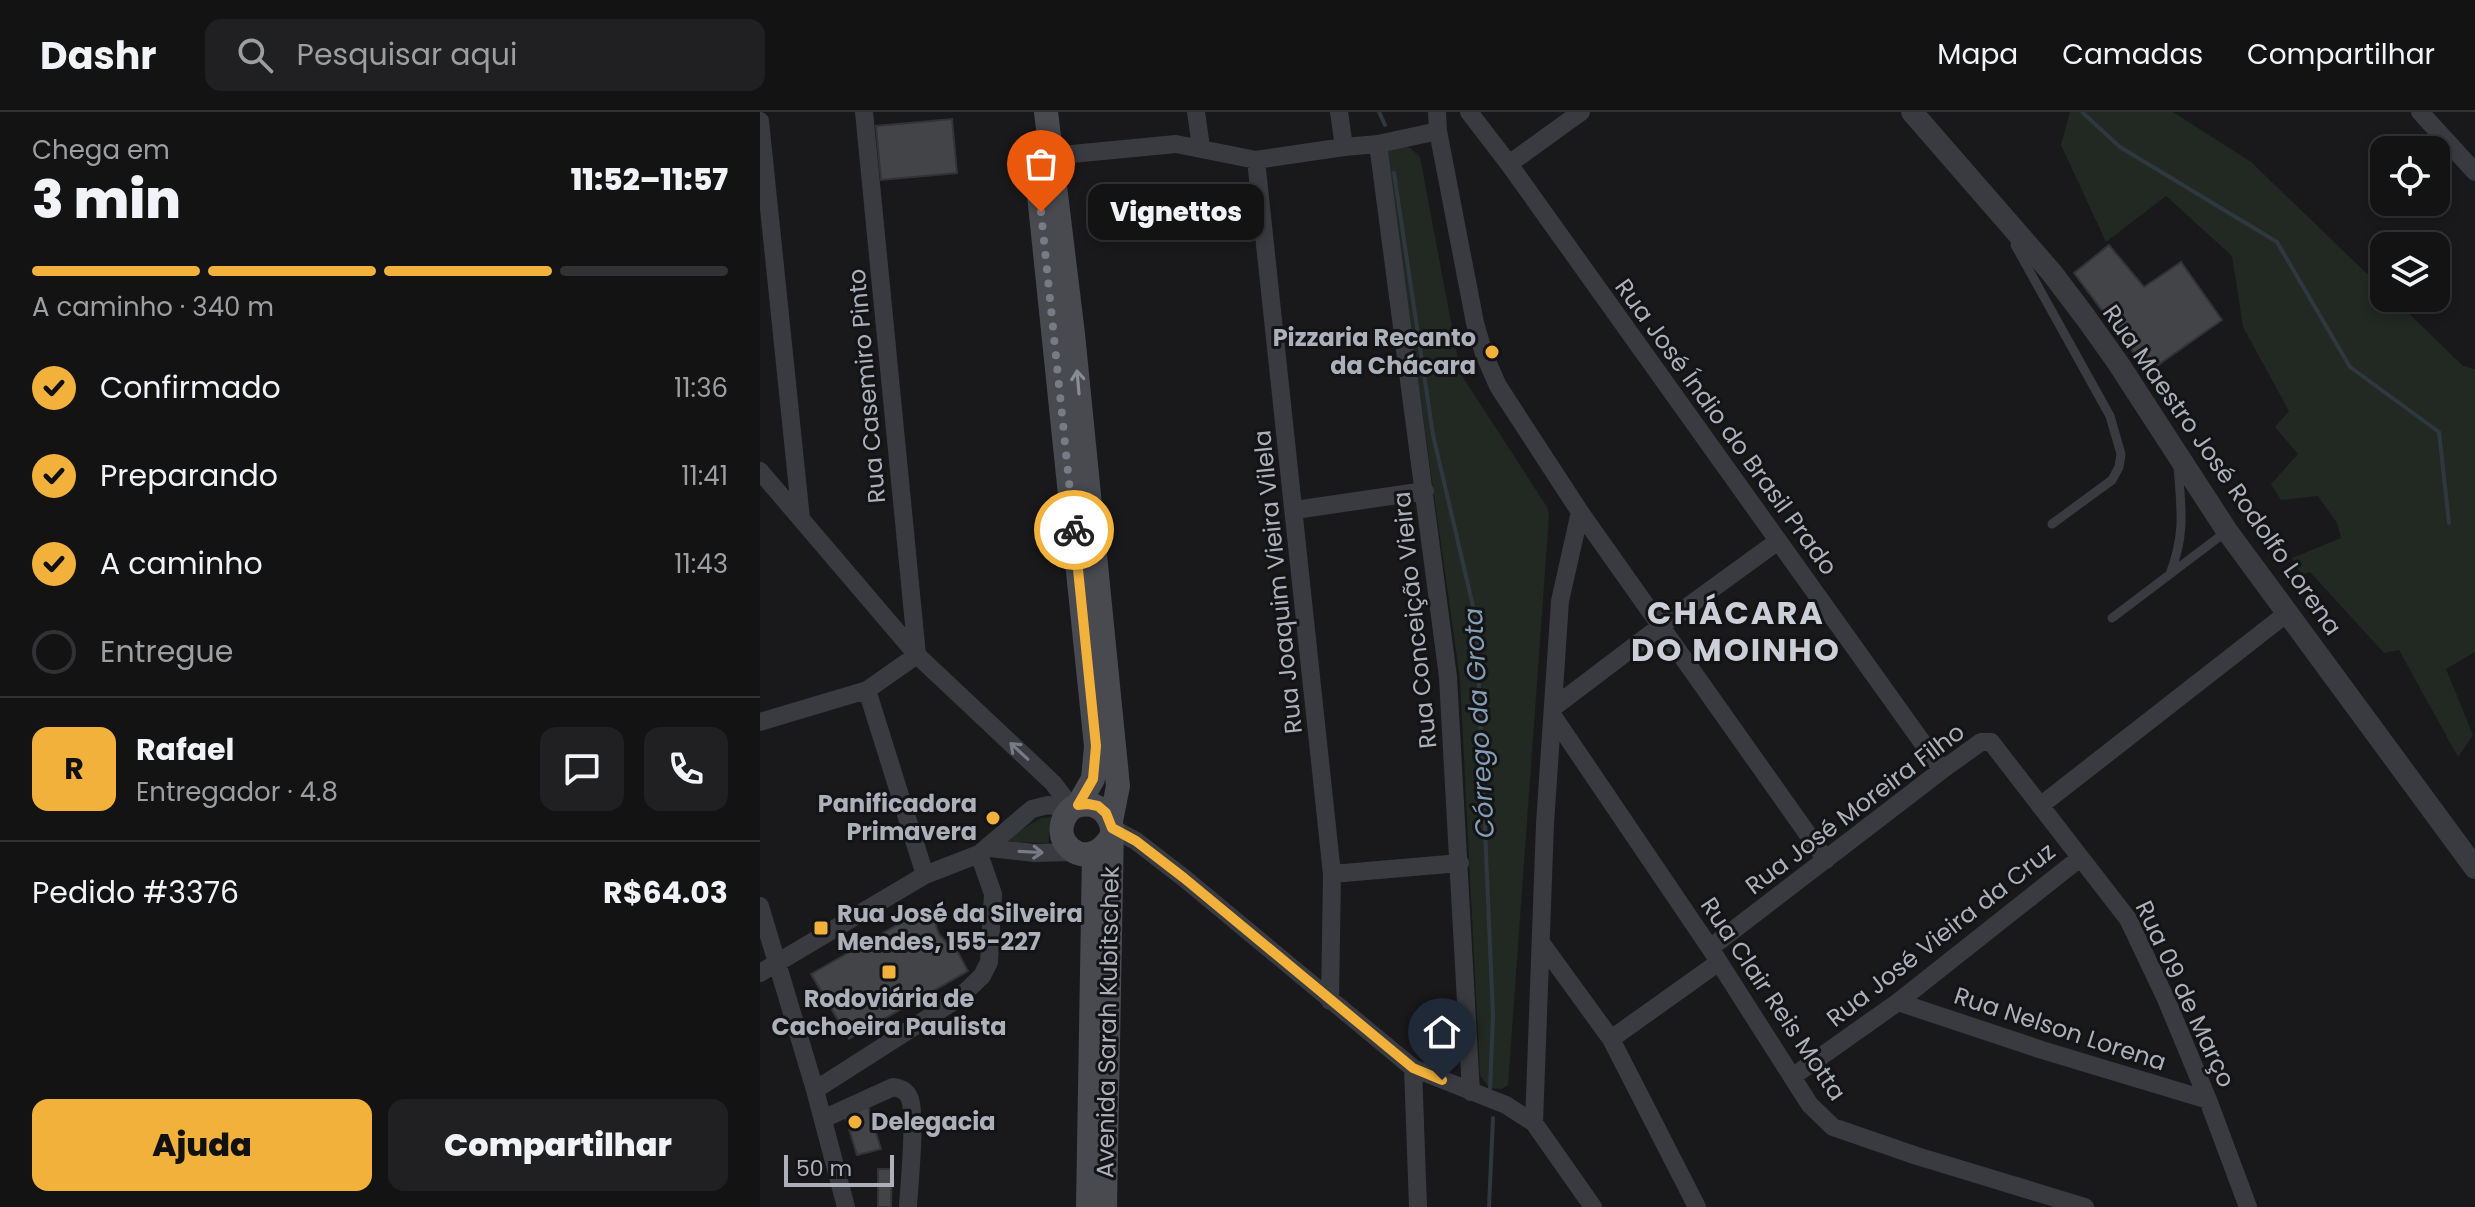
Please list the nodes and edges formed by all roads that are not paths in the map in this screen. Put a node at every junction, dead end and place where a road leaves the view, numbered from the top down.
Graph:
1 (864, 112) edge
2 (1031, 112) edge
3 (1046, 112) edge
4 (1196, 112) edge
5 (1339, 112) edge
6 (1469, 112) edge
7 (1581, 112) edge
8 (1912, 112) edge
9 (2420, 112) edge
10 (760, 121) edge
11 (1437, 122) edge
12 (1378, 144) junction
13 (1201, 147) junction
14 (1344, 147) junction
15 (1051, 156) junction
16 (1256, 160) junction
17 (1509, 164) junction
18 (2475, 172) edge
19 (1998, 213) junction
20 (2177, 455) junction
21 (760, 471) edge
22 (1425, 491) junction
23 (1295, 510) junction
24 (1580, 512) junction
25 (801, 519) junction
26 (2052, 524) dead end
27 (2227, 531) junction
28 (1778, 541) junction
29 (2170, 574) junction
30 (2286, 614) junction
31 (2112, 618) dead end
32 (1661, 626) junction
33 (917, 655) junction
34 (867, 690) junction
35 (1554, 712) junction
36 (760, 722) edge
37 (1991, 742) joint
38 (1942, 770) junction
39 (2040, 806) junction
40 (1072, 809) junction
41 (1100, 838) junction
42 (984, 851) junction
43 (2080, 858) junction
44 (1826, 860) junction
45 (1460, 863) junction
46 (2475, 868) edge
47 (1332, 874) junction
48 (925, 875) junction
49 (760, 906) edge
50 (1542, 944) junction
51 (1714, 955) junction
52 (768, 968) edge
53 (1330, 1001) junction
54 (1898, 1002) junction
55 (1611, 1039) junction
56 (1413, 1068) junction
57 (1792, 1077) junction
58 (815, 1090) junction
59 (1471, 1092) junction
60 (2208, 1100) junction
61 (1097, 1118) junction
62 (823, 1119) junction
63 (1534, 1123) junction
64 (2040, 1200) edge
65 (846, 1207) edge
66 (908, 1207) edge
67 (1088, 1207) edge
68 (1105, 1207) edge
69 (1418, 1207) edge
70 (1593, 1207) edge
71 (1697, 1207) edge
72 (2085, 1207) edge
73 (2248, 1207) edge

1 - 33 street, Rua Casemiro Pinto
2 - 40 main road
3 - 15 main road, Avenida Sarah Kubitschek
4 - 13 street
5 - 14 street
6 - 17 street, Rua José Índio do Brasil Prado
7 - 17 street
8 - 19 street, Rua Maestro José Rodolfo Lorena
9 - 18 street
10 - 25 street
11 - 12 street
11 - 24 street
12 - 14 street
12 - 22 street, Rua Conceição Vieira
13 - 15 street
13 - 16 street
14 - 16 street
41 -> 15 main road, Avenida Sarah Kubitschek
16 - 23 street, Rua Joaquim Vieira Vilela
17 - 28 street, Rua José Índio do Brasil Prado
19 - 20 street, Rua Maestro José Rodolfo Lorena
19 - 26 lane
20 - 27 street, Rua Maestro José Rodolfo Lorena
20 - 29 lane
21 - 25 street
22 - 23 street
22 - 45 street, Rua Conceição Vieira
23 - 47 street, Rua Joaquim Vieira Vilela
24 - 32 street
24 - 35 street
25 - 33 street
27 - 29 lane
27 - 30 street, Rua Maestro José Rodolfo Lorena
28 - 32 street
28 - 38 street, Rua José Índio do Brasil Prado
29 - 31 lane
30 - 39 street
30 - 46 street, Rua Maestro José Rodolfo Lorena
32 - 35 street
32 - 44 street
33 - 34 street
40 -> 33 street
34 - 36 street
34 - 48 street
35 - 50 street
35 - 51 street, Rua Clair Reis Motta
37 - 38 street, Rua José Moreira Filho
37 - 39 street, Rua 09 de Março
38 - 44 street, Rua José Moreira Filho
39 - 43 street, Rua 09 de Março
40 - 41 main road
40 - 41 main road
40 - 42 street
42 -> 41 street
41 - 53 street
41 - 61 main road, Avenida Sarah Kubitschek
42 - 48 street
42 - 58 street
43 - 54 street, Rua José Vieira da Cruz
43 - 60 street, Rua 09 de Março
44 - 51 street, Rua José Moreira Filho
45 - 47 street
45 - 59 street, Rua Conceição Vieira
47 - 53 street, Rua Joaquim Vieira Vilela
48 - 52 street
49 - 52 street
50 - 55 street
50 - 63 street
51 - 55 street, Rua José Moreira Filho
51 - 57 street, Rua Clair Reis Motta
52 - 58 street
53 - 56 street
54 - 57 street, Rua José Vieira da Cruz
54 - 60 street, Rua Nelson Lorena
55 - 71 street
56 - 59 street
56 - 69 street
57 - 64 street, Rua Clair Reis Motta
58 - 62 street
59 - 63 street
60 - 73 street, Rua 09 de Março
61 - 67 main road, Avenida Sarah Kubitschek
61 - 68 main road, Avenida Sarah Kubitschek
62 - 65 street
62 - 66 street
63 - 70 street
64 - 72 street, Rua Clair Reis Motta

